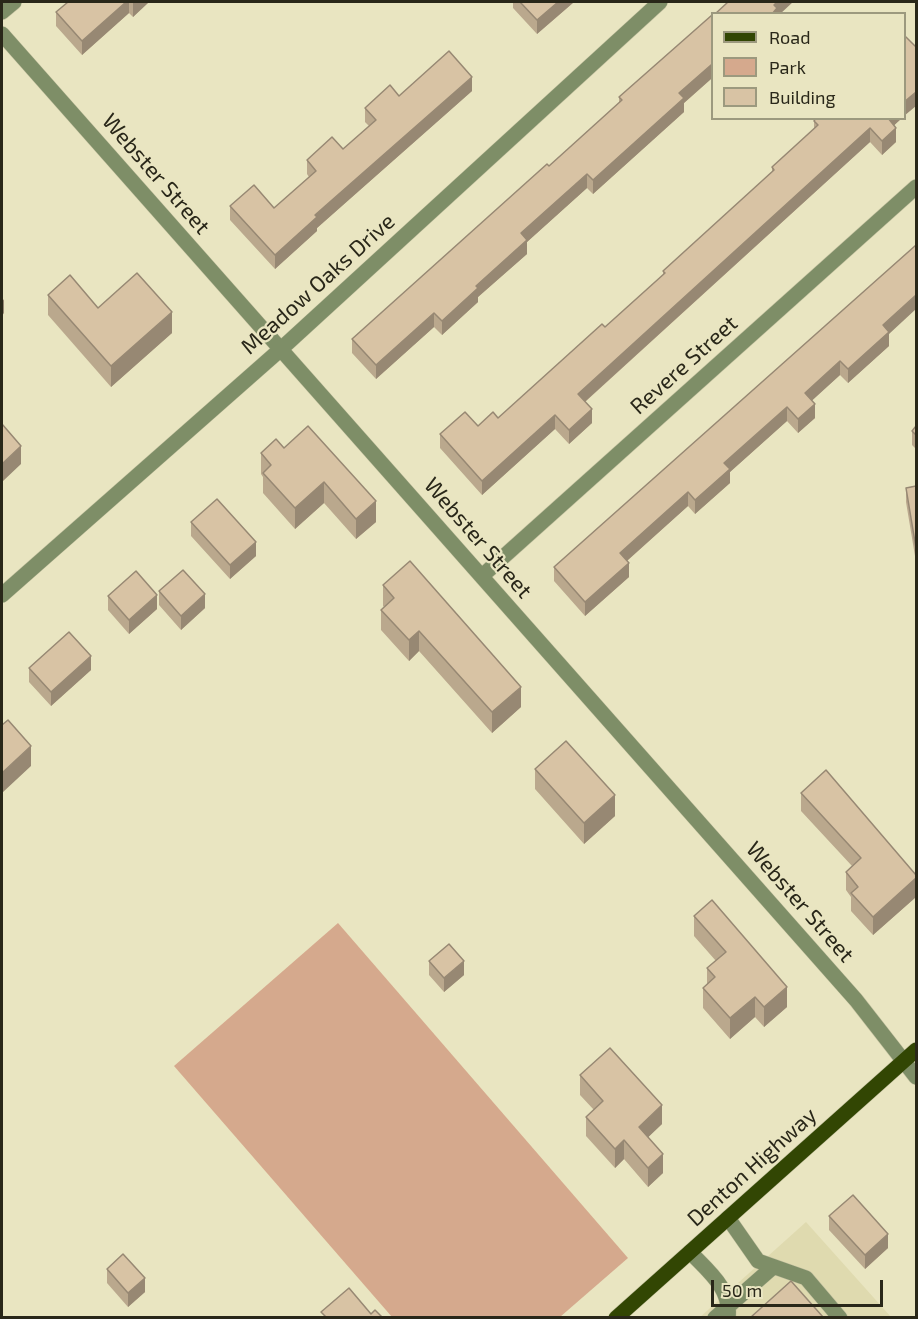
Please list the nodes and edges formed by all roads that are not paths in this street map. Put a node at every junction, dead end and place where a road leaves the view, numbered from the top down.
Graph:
1 (14, 2) edge
2 (660, 2) edge
3 (2, 12) edge
4 (2, 33) edge
5 (916, 187) edge
6 (281, 349) junction
7 (482, 576) junction
8 (2, 595) edge
9 (916, 1050) edge
10 (904, 1062) junction
11 (916, 1077) edge
12 (729, 1218) junction
13 (690, 1252) junction
14 (773, 1267) junction
15 (729, 1311) edge
16 (616, 1317) edge
17 (714, 1317) edge
18 (840, 1317) edge

1 - 3 street
2 - 6 street, Meadow Oaks Drive
4 - 6 street, Webster Street
5 - 7 street, Revere Street
6 - 7 street, Webster Street
6 - 8 street, Meadow Oaks Drive
7 - 10 street, Webster Street
9 - 10 main road, Denton Highway
10 - 11 street, Webster Street
10 - 12 main road, Denton Highway
12 - 13 main road, Denton Highway
12 - 14 street
13 - 15 street
13 - 16 main road, Denton Highway
14 - 15 street
14 - 18 street
15 - 17 street

